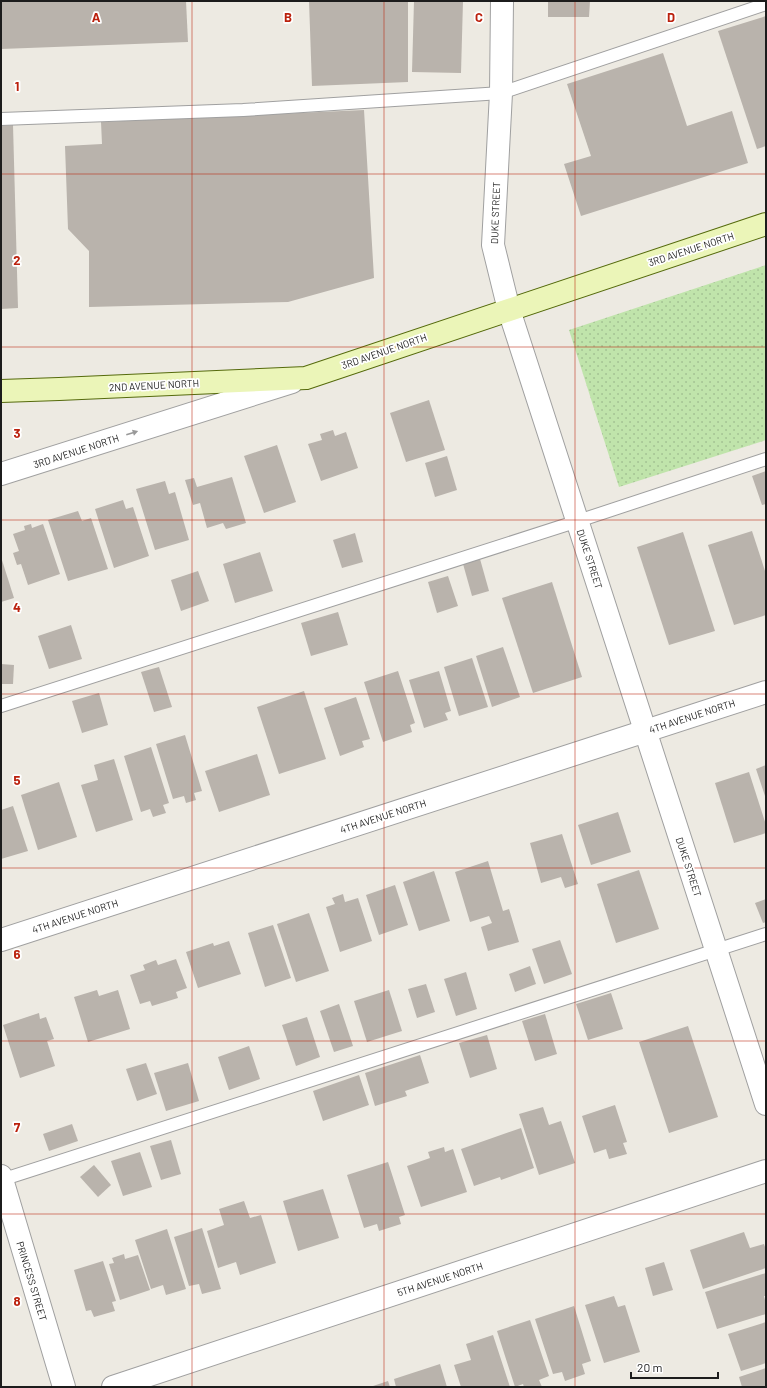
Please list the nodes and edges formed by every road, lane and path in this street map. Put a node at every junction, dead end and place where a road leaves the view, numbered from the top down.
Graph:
1 (502, 1) edge
2 (766, 4) edge
3 (500, 93) junction
4 (1, 119) edge
5 (766, 224) edge
6 (508, 310) junction
7 (306, 378) junction
8 (1, 391) edge
9 (766, 459) edge
10 (1, 474) edge
11 (578, 521) junction
12 (766, 692) edge
13 (1, 706) edge
14 (645, 732) junction
15 (766, 934) edge
16 (1, 940) edge
17 (717, 950) junction
18 (766, 1104) edge
19 (766, 1171) edge
20 (1, 1179) edge
21 (64, 1387) edge
22 (114, 1387) edge

1 - 3 street, DUKE STREET
2 - 3 lane
3 - 4 lane
3 - 6 street, DUKE STREET
5 - 6 main road, 3RD AVENUE NORTH
6 - 7 main road, 3RD AVENUE NORTH
6 - 11 street, DUKE STREET
7 - 8 main road, 2ND AVENUE NORTH
10 -> 7 street, 3RD AVENUE NORTH
9 - 11 lane
11 - 13 lane
11 - 14 street, DUKE STREET
12 - 14 street, 4TH AVENUE NORTH
14 - 16 street, 4TH AVENUE NORTH
14 - 17 street, DUKE STREET
15 - 17 lane
17 - 18 street, DUKE STREET
17 - 20 lane
19 - 22 street, 5TH AVENUE NORTH
20 - 21 street, PRINCESS STREET

